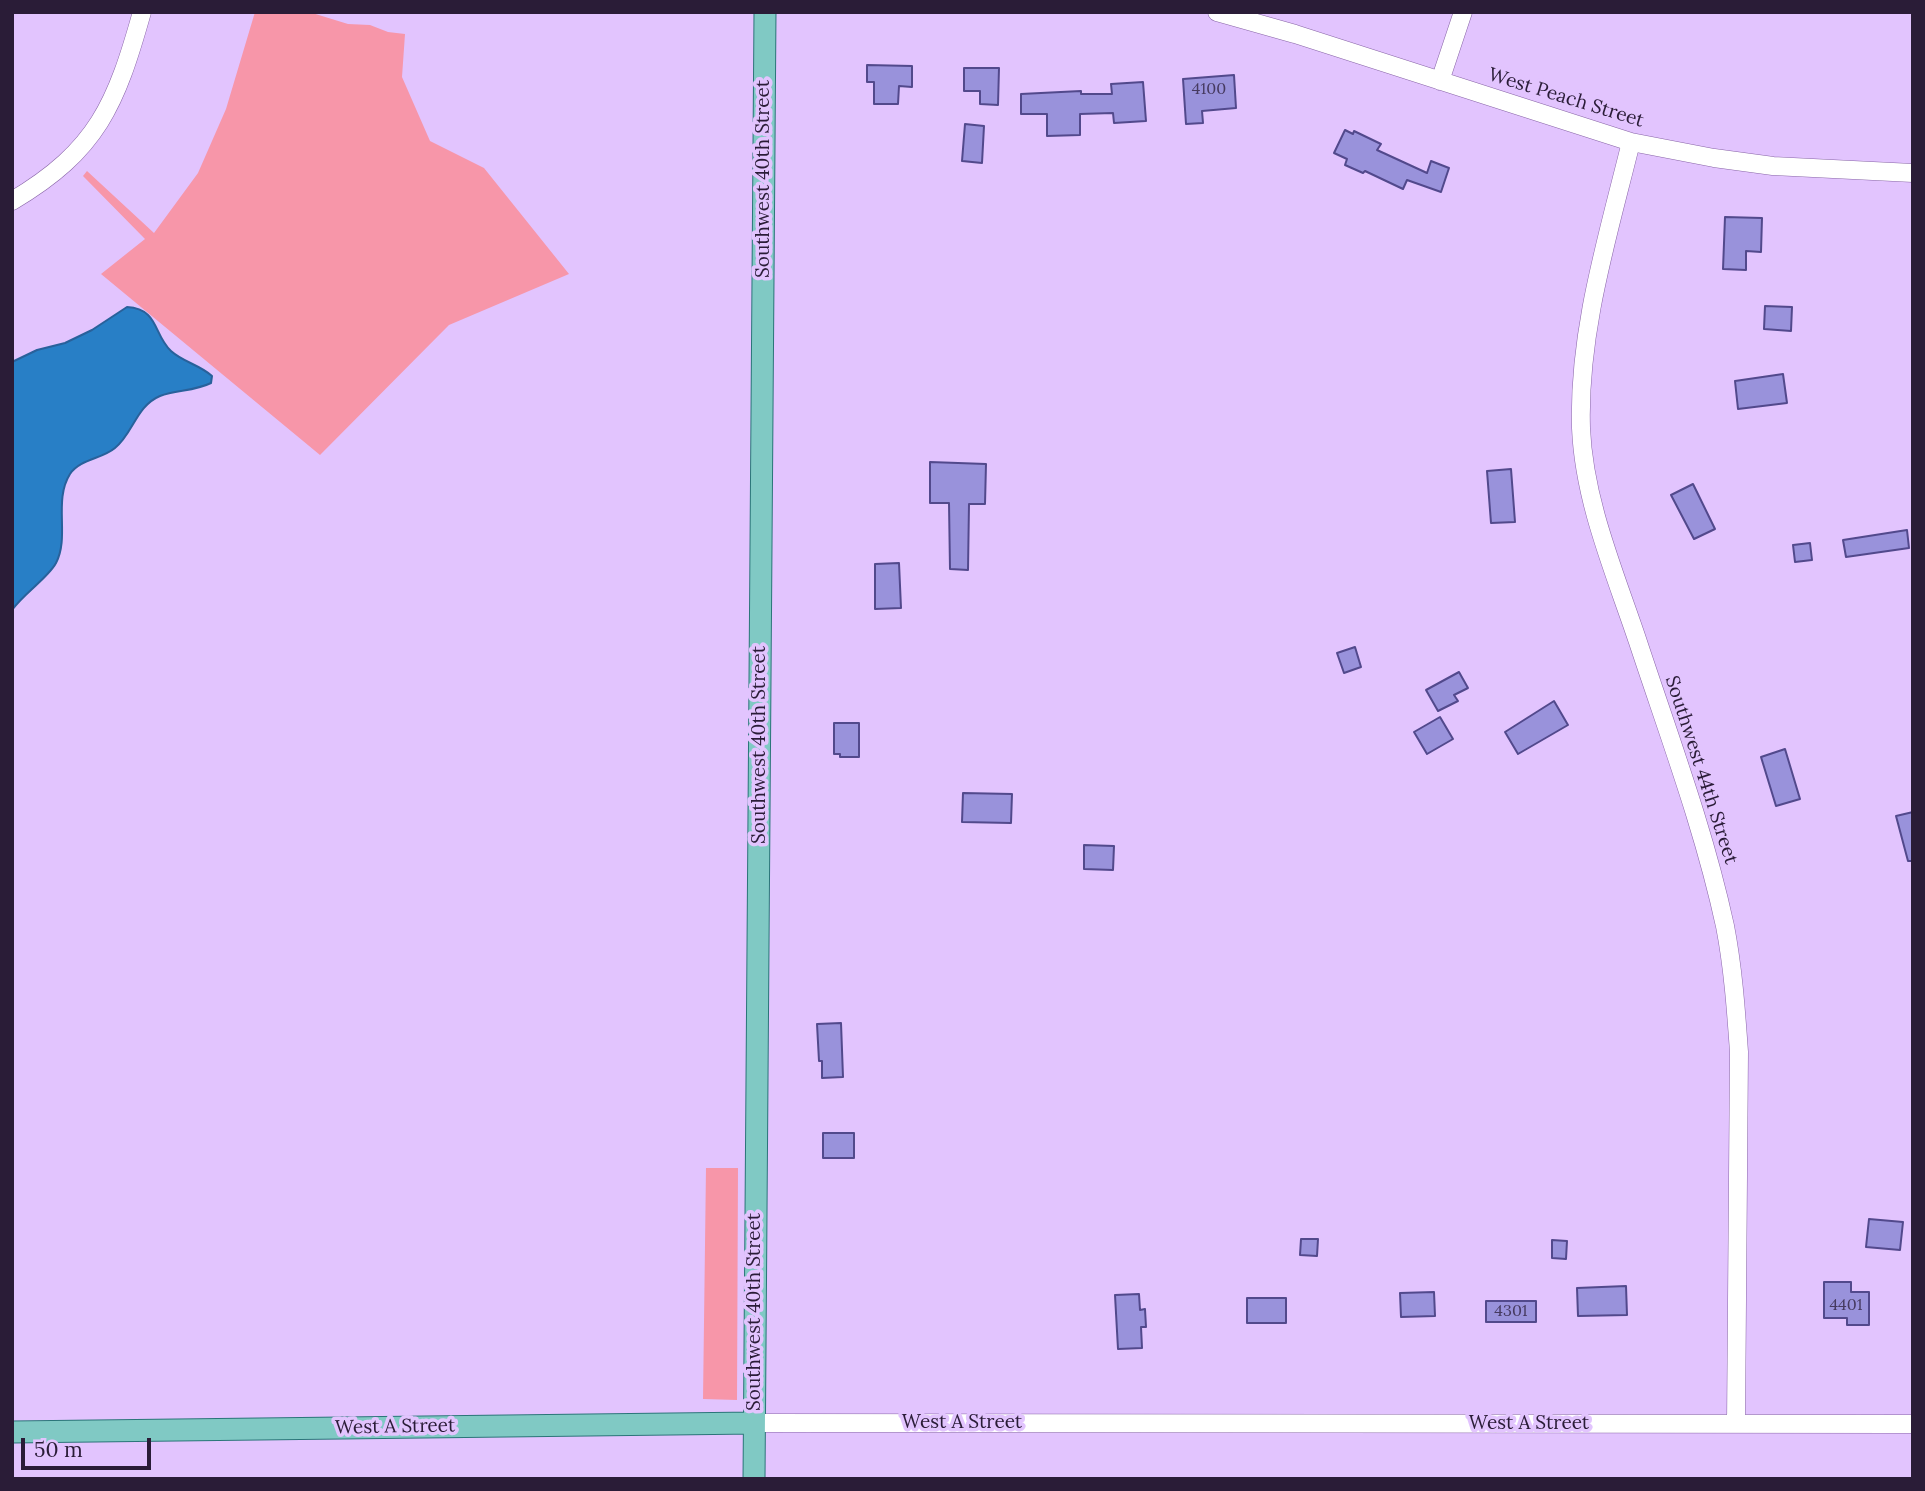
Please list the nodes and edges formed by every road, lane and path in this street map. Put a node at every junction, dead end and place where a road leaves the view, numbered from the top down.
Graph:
1 (142, 12) edge
2 (765, 12) edge
3 (1217, 12) edge
4 (1463, 12) edge
5 (1440, 81) junction
6 (1631, 142) junction
7 (1913, 173) edge
8 (12, 201) edge
9 (754, 1423) junction
10 (1736, 1424) junction
11 (1913, 1424) edge
12 (12, 1432) edge
13 (754, 1479) edge

1 - 8 street
2 - 9 main road, Southwest 40th Street
3 - 5 street, West Peach Street
4 - 5 street
5 - 6 street, West Peach Street
6 - 7 street, West Peach Street
6 - 10 street, Southwest 44th Street
9 - 10 street, West A Street
9 - 12 main road, West A Street
9 - 13 main road, Southwest 40th Street
10 - 11 street, West A Street

